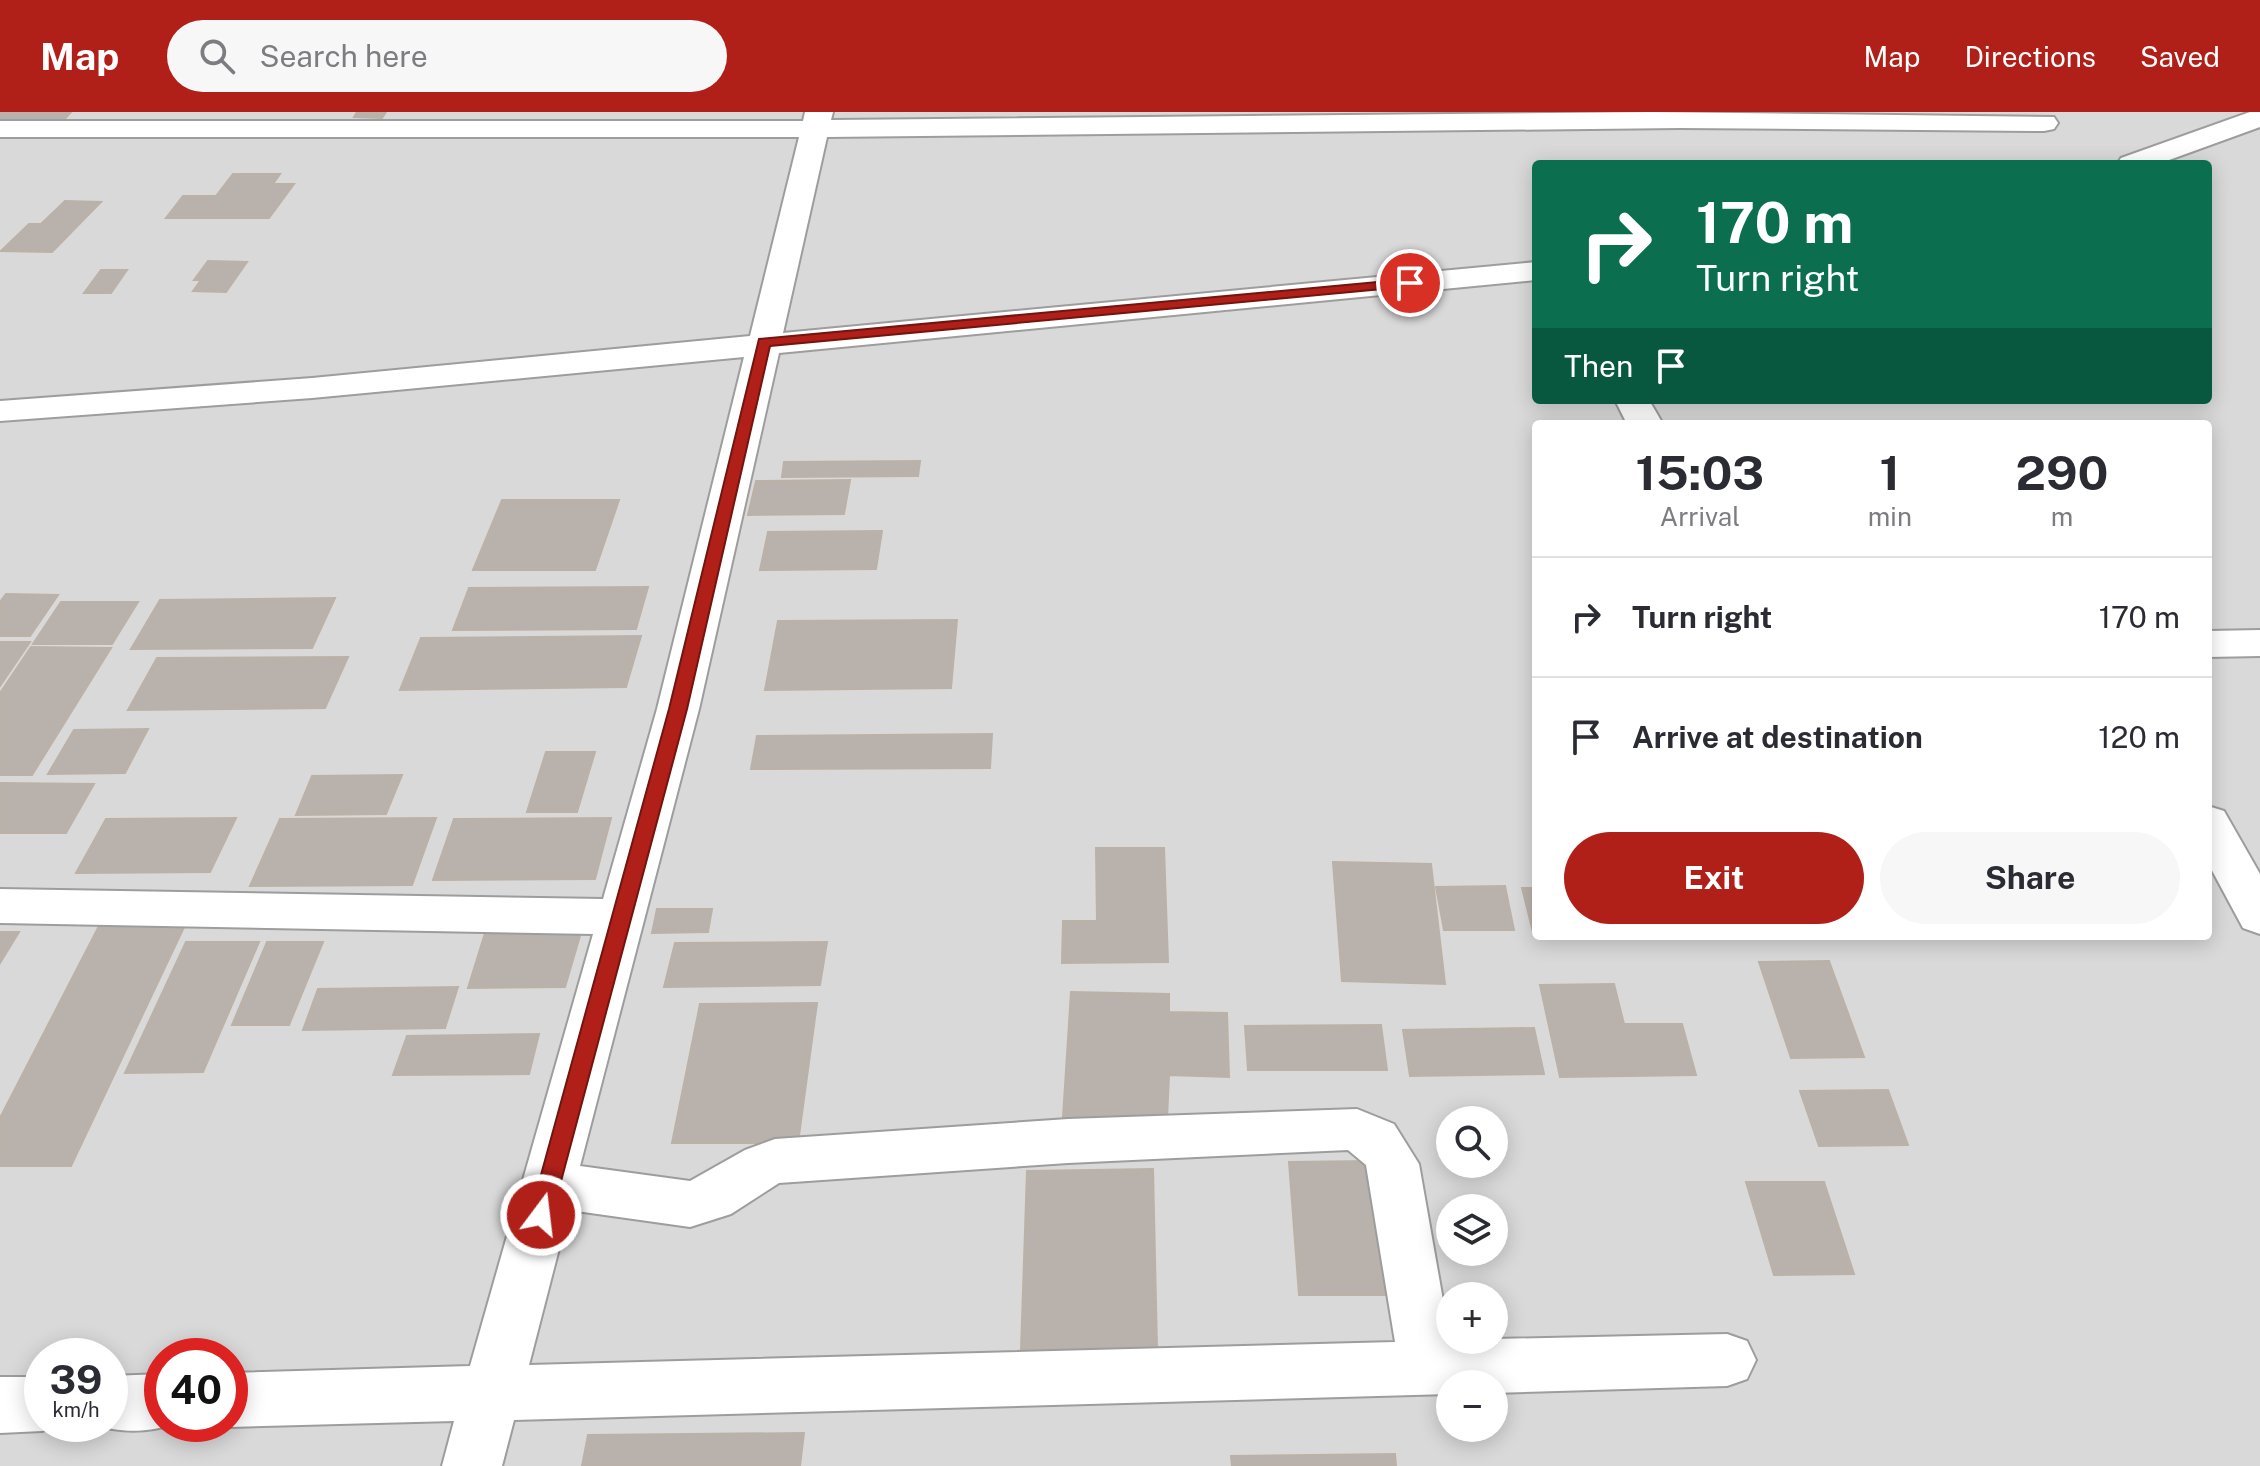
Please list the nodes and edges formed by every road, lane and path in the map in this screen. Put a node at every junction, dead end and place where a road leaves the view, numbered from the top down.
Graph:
1 (2260, 118) edge
2 (817, 120) edge
3 (2044, 123) dead end
4 (0, 129) edge
5 (2142, 160) edge
6 (1532, 271) edge
7 (764, 342) junction
8 (0, 411) edge
9 (2260, 643) edge
10 (2212, 644) edge
11 (2212, 829) edge
12 (0, 906) edge
13 (2260, 916) edge
14 (622, 917) junction
15 (549, 1185) junction
16 (1727, 1360) dead end
17 (1428, 1368) junction
18 (493, 1393) junction
19 (248, 1400) edge
20 (24, 1404) edge
21 (0, 1405) edge
22 (472, 1466) edge

1 - 5 street
2 - 3 street
2 - 4 street
2 - 7 street
6 - 7 street
7 - 8 street
7 - 14 street
9 - 10 street
11 - 13 street
12 - 14 street
14 - 15 street
15 - 17 street
15 - 18 street
16 - 17 street
17 - 18 street
18 - 19 street
18 - 22 street
20 - 21 street

